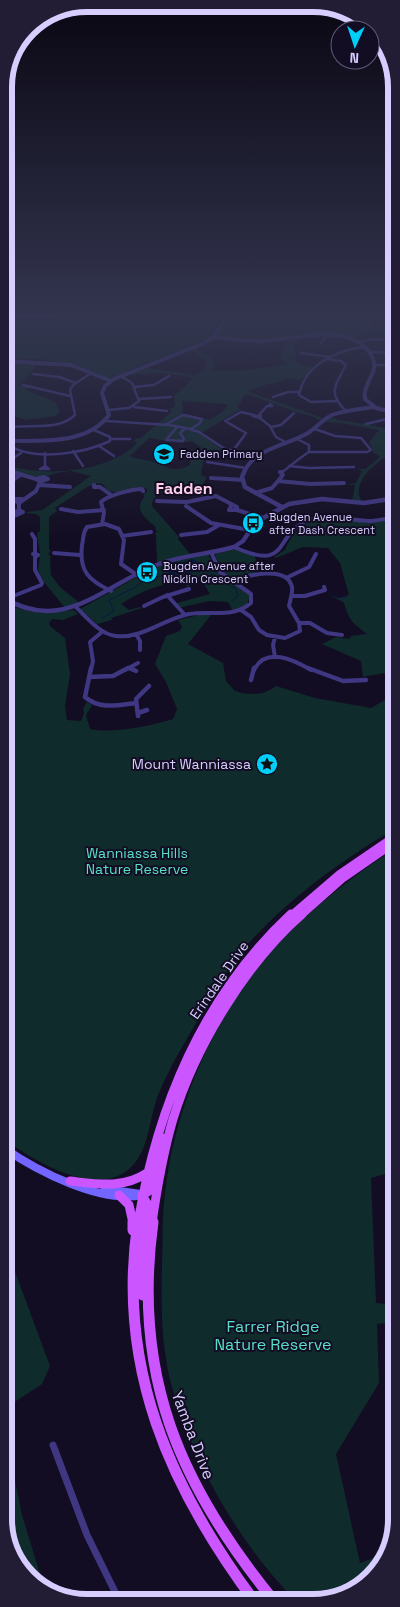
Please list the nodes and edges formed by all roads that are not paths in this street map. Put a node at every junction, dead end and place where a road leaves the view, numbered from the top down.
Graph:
1 (46, 390) edge
2 (70, 390) edge
3 (103, 390) edge
4 (135, 390) edge
5 (334, 390) edge
6 (365, 390) edge
7 (299, 392) joint
8 (70, 396) junction
9 (273, 396) dead end
10 (170, 397) dead end
11 (139, 399) junction
12 (336, 400) junction
13 (267, 406) dead end
14 (134, 407) junction
15 (374, 407) junction
16 (108, 410) junction
17 (167, 411) dead end
18 (388, 411) edge
19 (347, 412) junction
20 (294, 413) dead end
21 (258, 416) junction
22 (388, 418) edge
23 (106, 421) junction
24 (166, 424) junction
25 (366, 424) dead end
26 (178, 426) junction
27 (13, 427) edge
28 (271, 427) junction
29 (186, 428) junction
30 (191, 429) junction
31 (315, 429) junction
32 (94, 430) junction
33 (111, 439) junction
34 (130, 439) dead end
35 (297, 439) junction
36 (12, 440) edge
37 (287, 443) junction
38 (99, 446) junction
39 (13, 448) edge
40 (73, 451) junction
41 (233, 451) junction
42 (309, 452) junction
43 (21, 453) junction
44 (45, 454) junction
45 (114, 456) dead end
46 (258, 456) junction
47 (13, 459) edge
48 (207, 462) dead end
49 (45, 466) dead end
50 (83, 466) dead end
51 (289, 466) junction
52 (354, 467) dead end
53 (246, 468) junction
54 (13, 472) edge
55 (20, 475) junction
56 (211, 478) dead end
57 (13, 479) edge
58 (36, 479) junction
59 (243, 480) junction
60 (278, 481) junction
61 (40, 483) junction
62 (344, 483) dead end
63 (70, 487) dead end
64 (100, 487) dead end
65 (133, 491) dead end
66 (254, 493) junction
67 (111, 495) junction
68 (13, 499) edge
69 (22, 499) junction
70 (202, 499) junction
71 (388, 499) edge
72 (13, 501) edge
73 (157, 501) dead end
74 (19, 502) junction
75 (186, 504) junction
76 (192, 504) junction
77 (282, 507) junction
78 (61, 509) dead end
79 (104, 510) junction
80 (195, 512) junction
81 (13, 518) edge
82 (263, 518) junction
83 (388, 518) edge
84 (102, 524) junction
85 (219, 525) junction
86 (250, 530) junction
87 (151, 532) dead end
88 (32, 534) dead end
89 (181, 534) dead end
90 (122, 536) junction
91 (234, 547) junction
92 (211, 552) junction
93 (54, 553) dead end
94 (316, 554) dead end
95 (80, 555) junction
96 (137, 575) junction
97 (286, 578) junction
98 (232, 581) junction
99 (38, 588) junction
100 (189, 589) dead end
101 (45, 590) dead end
102 (110, 591) junction
103 (330, 593) dead end
104 (13, 596) edge
105 (167, 596) junction
106 (291, 596) junction
107 (13, 603) edge
108 (144, 606) dead end
109 (76, 607) junction
110 (241, 610) junction
111 (184, 615) junction
112 (299, 623) junction
113 (102, 632) junction
114 (136, 634) junction
115 (342, 635) dead end
116 (275, 637) junction
117 (140, 650) dead end
118 (275, 657) junction
119 (138, 663) dead end
120 (129, 668) junction
121 (136, 671) dead end
122 (89, 677) junction
123 (251, 680) dead end
124 (366, 680) dead end
125 (149, 686) dead end
126 (136, 703) junction
127 (147, 710) dead end
128 (387, 840) edge
129 (387, 848) edge
130 (171, 1122) junction
131 (12, 1153) edge
132 (147, 1173) junction
133 (47, 1174) junction
134 (70, 1181) junction
135 (119, 1195) junction
136 (142, 1195) junction
137 (155, 1197) joint
138 (135, 1248) junction
139 (147, 1304) junction
140 (53, 1445) dead end
141 (115, 1594) edge
142 (248, 1594) edge
143 (269, 1594) edge

1 - 8 street
2 - 8 street
3 - 16 street
4 - 11 street
5 - 12 street
6 - 15 street
7 - 9 street
7 - 12 street
8 - 27 street
10 - 11 street
11 - 14 street
12 - 19 street
13 - 21 street
14 - 16 street
14 - 17 street
15 - 18 street
15 - 19 street
16 - 23 street
19 - 31 street
20 - 28 street
21 - 28 street
21 - 41 street
22 - 25 street
23 - 24 street
23 - 32 street
24 - 26 street
24 - 30 street
26 - 29 street
26 - 29 street
28 - 37 street
29 - 30 street
30 - 41 street
31 - 35 street
31 - 42 street
32 - 33 street
32 - 36 street
33 - 34 street
33 - 38 street
35 - 37 street
35 - 42 street
37 - 46 street
38 - 40 street
38 - 45 street
39 - 43 street
40 - 44 street
40 - 50 street
41 - 46 street
42 - 51 street
43 - 44 street
43 - 47 street
44 - 49 street
46 - 53 street
48 - 53 street
51 - 52 street
51 - 60 street
53 - 59 street
54 - 55 street
55 - 57 street
55 - 58 street
56 - 59 street
58 - 61 street
58 - 61 street
59 - 66 street
60 - 62 street
60 - 66 street
61 - 63 street
61 - 69 street
64 - 67 street
65 - 67 street
66 - 77 street
67 - 79 street
68 - 69 street
69 - 74 street
70 - 75 street
70 - 76 street
70 - 82 street
71 - 77 street
72 - 74 street
73 - 75 street
74 - 81 street
75 - 76 street
75 - 80 street
76 - 80 street
77 - 82 street
78 - 79 street
79 - 84 street
80 - 85 street
82 - 86 street
83 - 91 street
84 - 90 street
84 - 95 street
85 - 86 street
85 - 89 street
86 - 91 street
87 - 90 street
88 - 99 street
90 - 96 street
91 - 92 street
92 - 96 street
92 - 98 street
93 - 95 street
94 - 97 street
95 - 102 street
96 - 102 street
97 - 98 street
97 - 106 street
98 - 110 street
99 - 101 street
99 - 104 street
100 - 105 street
102 - 109 street
103 - 106 street
105 - 108 street
105 - 111 street
106 - 112 street
107 - 109 street
109 - 113 street
110 - 111 street
110 - 116 street
111 - 114 street
112 - 115 street
112 - 116 street
113 - 114 street
113 - 122 street
114 - 117 street
116 - 118 street
118 - 123 street
118 - 124 street
119 - 120 street
120 - 121 street
120 - 122 street
122 - 126 street
125 - 126 street
126 - 127 street
128 - 132 main road, Erindale Drive
129 - 130 main road, Erindale Drive
130 - 136 main road
130 - 137 main road, Erindale Drive
131 - 133 main road
132 - 134 main road
132 - 136 main road, Erindale Drive
133 - 134 main road
133 - 135 main road
134 - 136 main road
135 - 136 main road
135 - 138 main road
136 - 138 main road, Yamba Drive
136 - 139 main road
137 - 139 main road, Yamba Drive
138 - 142 main road, Yamba Drive
139 - 143 main road, Yamba Drive
140 - 141 street

